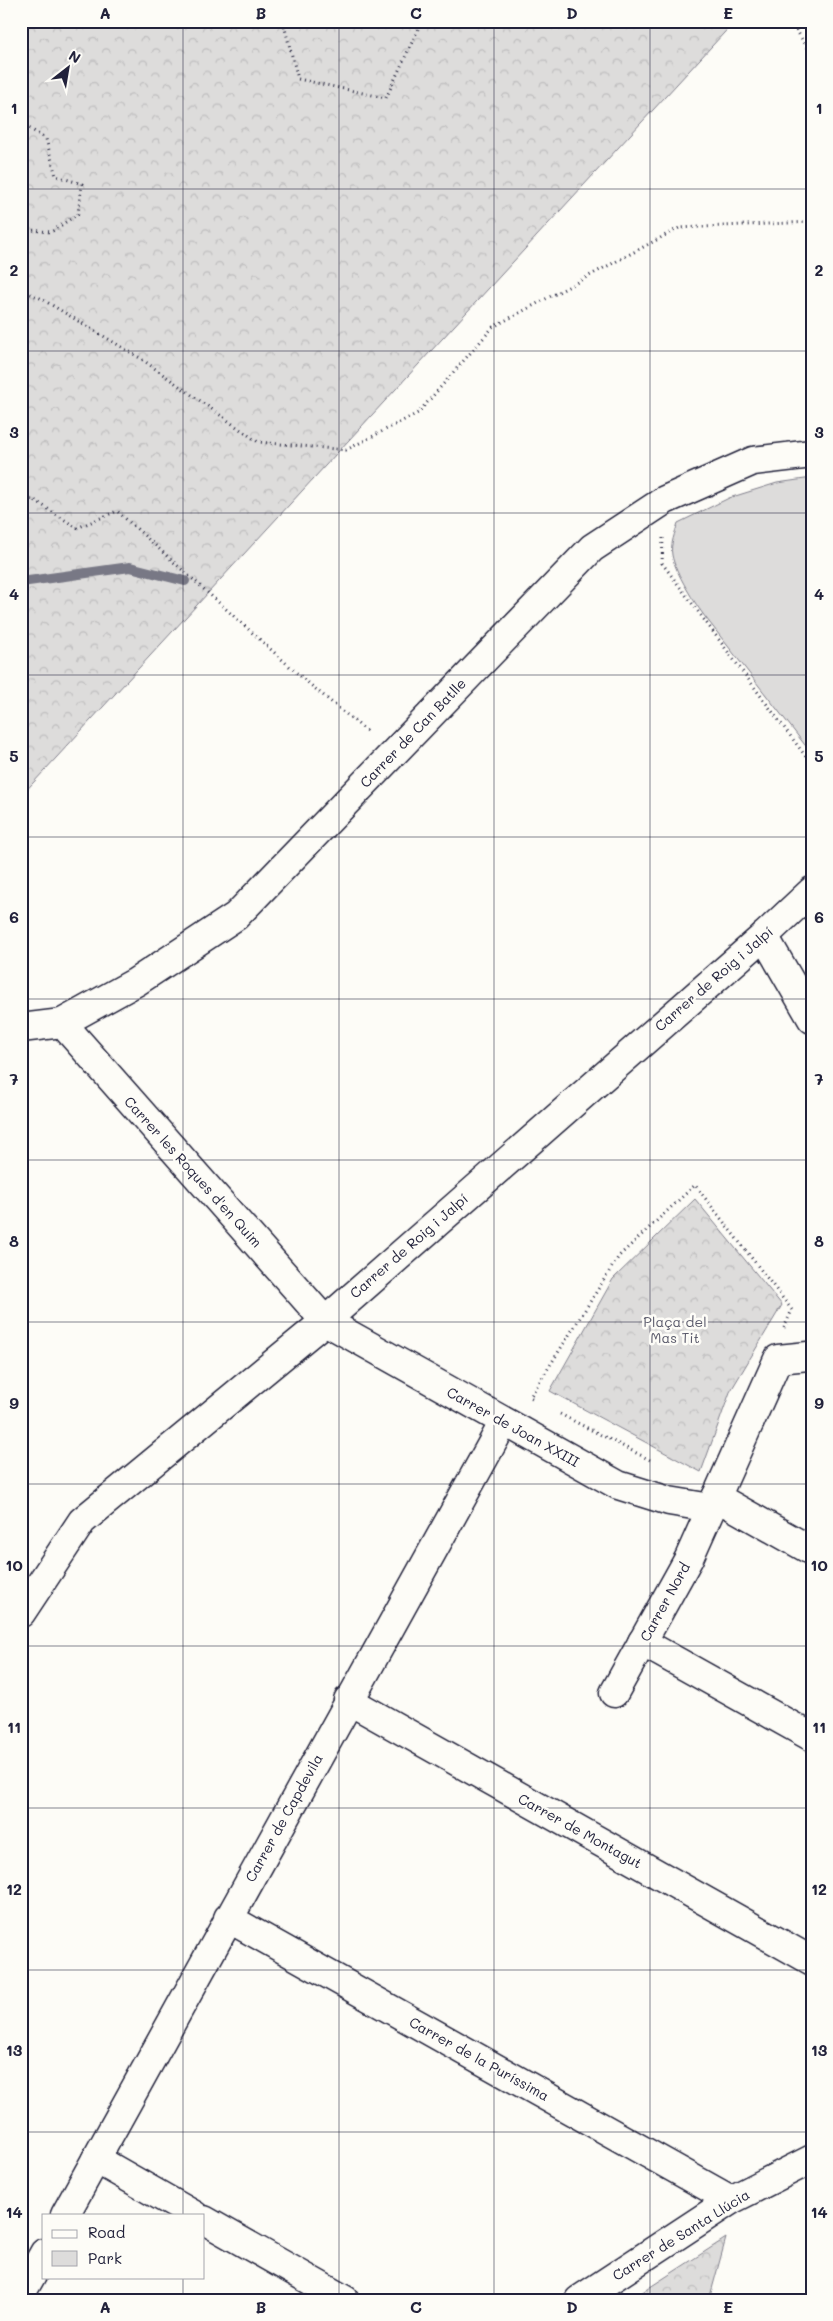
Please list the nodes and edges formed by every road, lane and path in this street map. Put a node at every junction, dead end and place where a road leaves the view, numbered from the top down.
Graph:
1 (283, 21) edge
2 (422, 21) edge
3 (791, 21) edge
4 (812, 56) edge
5 (21, 123) edge
6 (812, 222) edge
7 (21, 229) edge
8 (21, 290) edge
9 (812, 454) edge
10 (665, 500) junction
11 (21, 502) edge
12 (394, 752) junction
13 (812, 765) edge
14 (812, 891) edge
15 (764, 936) junction
16 (812, 1019) edge
17 (62, 1023) junction
18 (21, 1028) edge
19 (325, 1321) junction
20 (779, 1336) dead end
21 (810, 1357) edge
22 (538, 1401) dead end
23 (553, 1410) dead end
24 (560, 1414) junction
25 (557, 1420) dead end
26 (504, 1422) junction
27 (656, 1463) dead end
28 (713, 1502) junction
29 (812, 1551) edge
30 (21, 1613) edge
31 (642, 1642) junction
32 (614, 1693) dead end
33 (348, 1700) junction
34 (812, 1737) edge
35 (228, 1918) junction
36 (812, 1961) edge
37 (96, 2159) junction
38 (812, 2159) edge
39 (731, 2200) junction
40 (66, 2214) edge
41 (192, 2214) edge
42 (205, 2221) edge
43 (42, 2257) edge
44 (21, 2294) edge
45 (344, 2300) edge
46 (580, 2300) edge

1 - 2 path
3 - 4 path
5 - 7 path
6 - 8 path
9 - 10 street, Carrer de Can Batlle
10 - 12 street, Carrer de Can Batlle
10 - 13 path
11 - 12 path
12 - 17 street, Carrer de Can Batlle
14 - 15 street, Carrer de Roig i Jalpí
15 - 16 street
15 - 19 street, Carrer de Roig i Jalpí
17 - 18 street, Carrer de Can Batlle
17 - 19 street, Carrer les Roques d'en Quim
19 - 26 street, Carrer de Joan XXIII
19 - 30 street, Carrer de Roig i Jalpí
20 - 22 path
21 - 28 street
23 - 24 path
24 - 25 path
24 - 27 path
26 - 28 street, Carrer de Joan XXIII
26 - 33 street, Carrer de Capdevila
28 - 29 street, Carrer de Joan XXIII
28 - 31 street, Carrer Nord
31 - 32 street, Carrer Nord
31 - 34 street
33 - 35 street, Carrer de Capdevila
33 - 36 street, Carrer de Montagut
35 - 37 street, Carrer de Capdevila
35 - 39 street, Carrer de la Puríssima
37 - 40 street, Carrer de Capdevila
37 - 41 street
38 - 39 street, Carrer de Santa Llúcia
39 - 46 street, Carrer de Santa Llúcia
42 - 45 street
43 - 44 street

